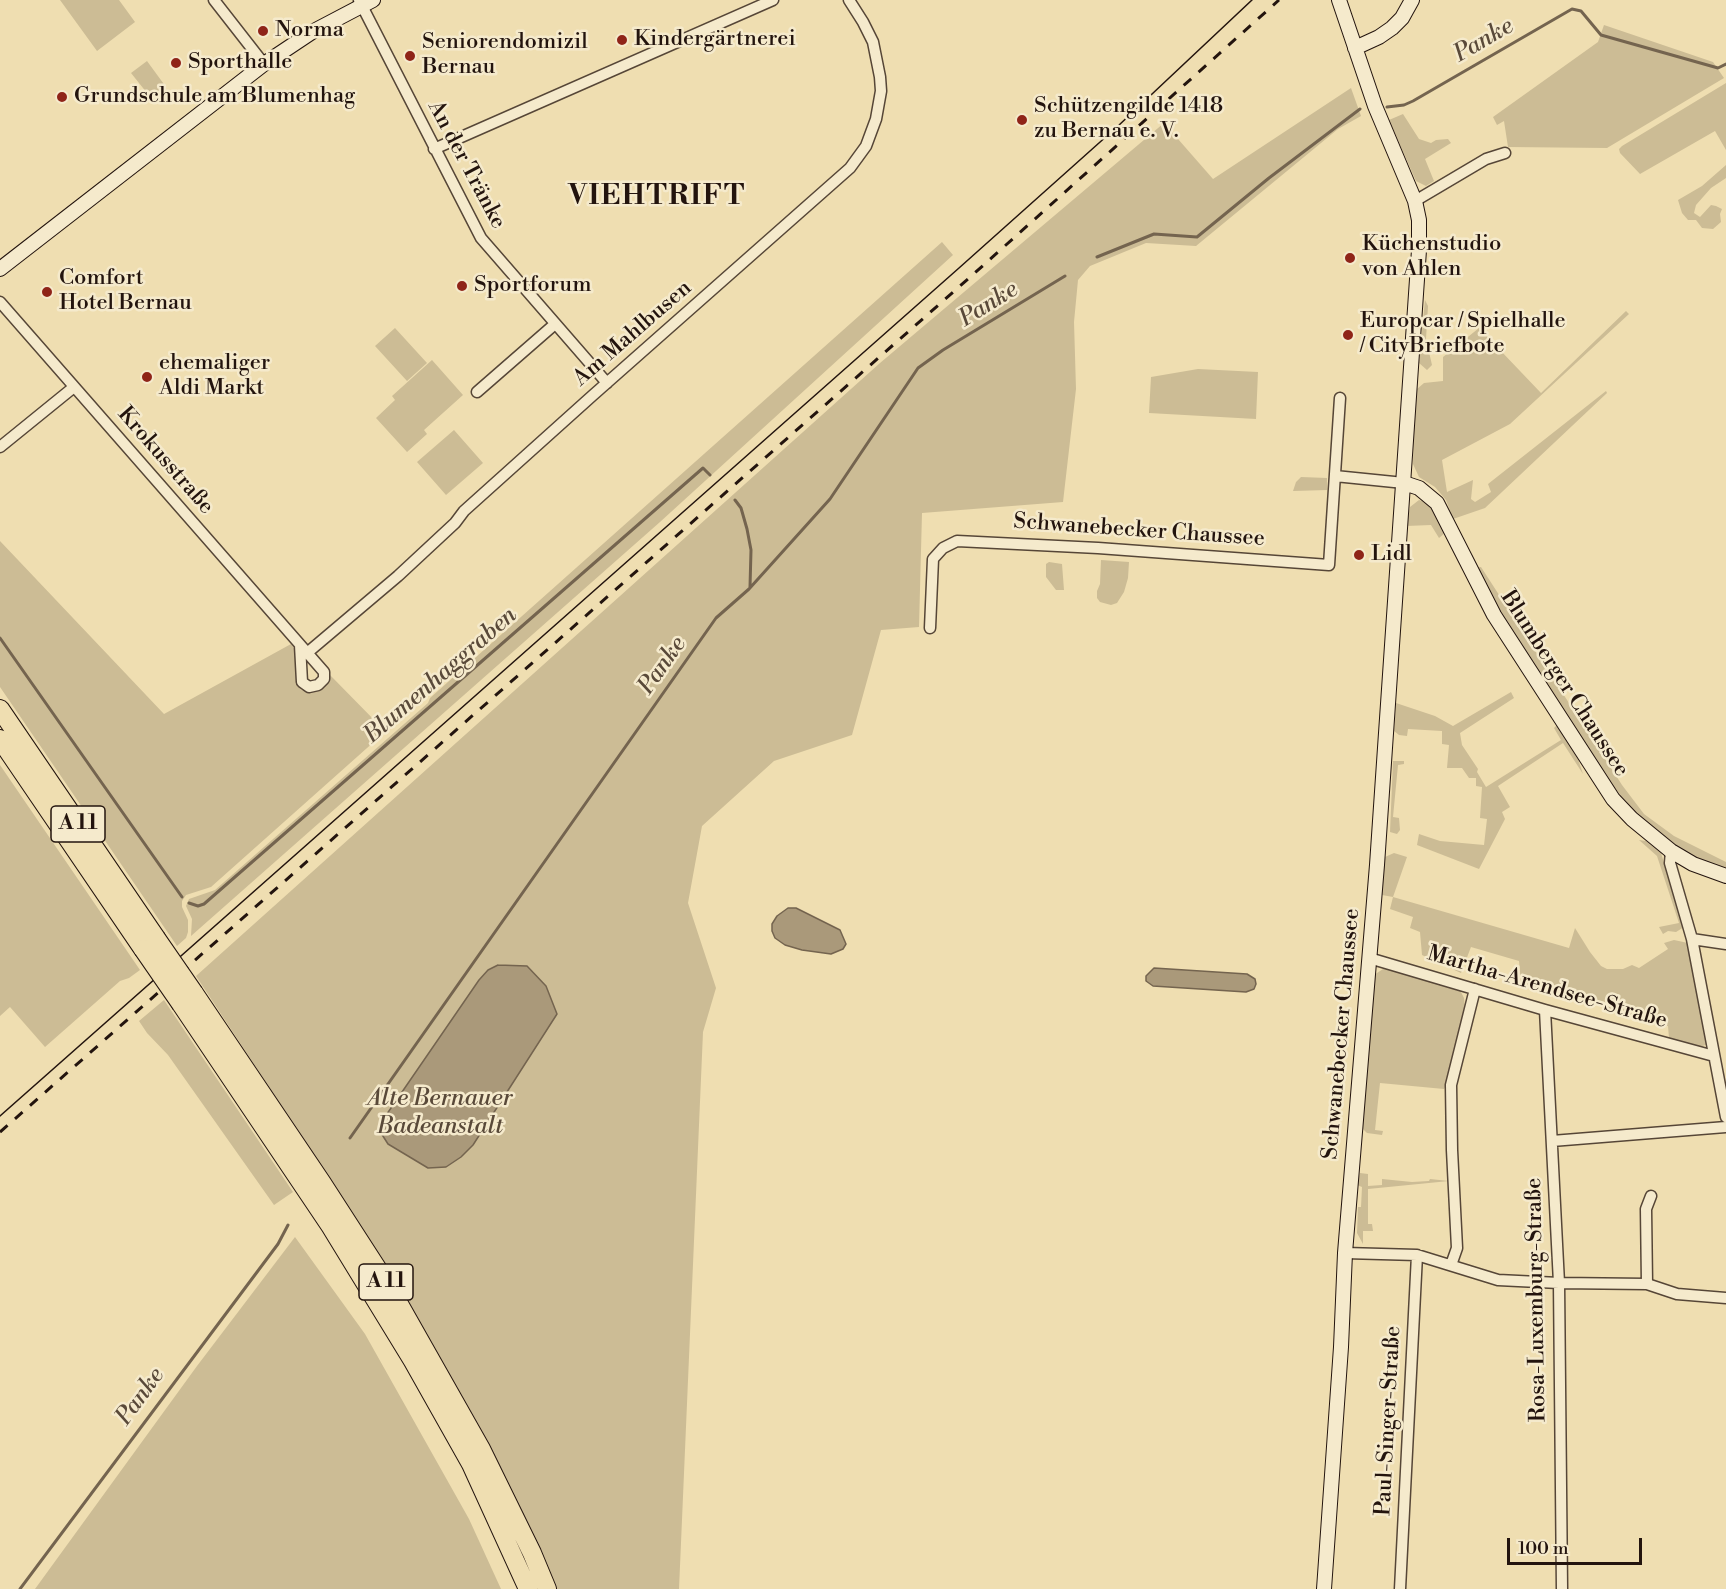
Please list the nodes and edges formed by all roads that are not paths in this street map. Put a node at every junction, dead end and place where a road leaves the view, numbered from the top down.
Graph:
1 (214, 0) edge
2 (772, 0) edge
3 (849, 0) edge
4 (1339, 0) edge
5 (1412, 0) edge
6 (365, 2) edge
7 (1355, 48) junction
8 (264, 64) junction
9 (434, 149) junction
10 (1505, 153) dead end
11 (1415, 201) junction
12 (0, 269) edge
13 (0, 302) edge
14 (555, 324) junction
15 (607, 383) junction
16 (74, 387) junction
17 (477, 392) dead end
18 (1340, 398) dead end
19 (0, 447) edge
20 (1335, 476) junction
21 (1404, 483) junction
22 (930, 628) dead end
23 (304, 649) joint
24 (0, 709) edge
25 (0, 739) edge
26 (1671, 851) junction
27 (1726, 876) edge
28 (1692, 939) junction
29 (150, 944) junction
30 (1726, 944) edge
31 (1369, 958) junction
32 (1475, 989) junction
33 (187, 999) junction
34 (1545, 1010) junction
35 (1714, 1056) junction
36 (1726, 1117) edge
37 (1726, 1127) edge
38 (1552, 1141) junction
39 (1651, 1196) dead end
40 (1345, 1253) junction
41 (1418, 1255) junction
42 (1451, 1265) junction
43 (1559, 1283) junction
44 (1647, 1284) junction
45 (1726, 1298) edge
46 (528, 1589) edge
47 (547, 1589) edge
48 (1324, 1589) edge
49 (1400, 1589) edge
50 (1562, 1589) edge

1 - 8 street
2 - 9 street
3 - 15 street, Am Mahlbusen
4 - 7 main road, Schwanebecker Chaussee
5 - 7 main road
6 - 8 main road
6 - 9 street, An der Tränke
7 - 11 main road, Schwanebecker Chaussee
8 - 12 main road
9 - 14 street, An der Tränke
10 - 11 street
11 - 21 main road, Schwanebecker Chaussee
13 - 16 street, Krokusstraße
14 - 15 street, An der Tränke
14 - 17 street
15 - 23 street, Am Mahlbusen
16 - 19 street
16 - 23 street, Krokusstraße
18 - 20 street, Schwanebecker Chaussee
20 - 21 street
20 - 22 street, Schwanebecker Chaussee
21 - 26 main road, Blumberger Chaussee
21 - 31 main road, Schwanebecker Chaussee
24 - 29 highway, A 11
25 - 29 highway, A 11
26 - 27 main road, Blumberger Chaussee
26 - 28 street
28 - 30 street
28 - 35 street
29 - 33 highway, A 11, bridge
31 - 32 street, Martha-Arendsee-Straße
31 - 40 main road, Schwanebecker Chaussee
32 - 34 street, Martha-Arendsee-Straße
32 - 42 street
33 - 46 highway, A 11
33 - 47 highway, A 11
34 - 35 street, Martha-Arendsee-Straße
34 - 38 street, Rosa-Luxemburg-Straße
35 - 36 street
37 - 38 street
38 - 43 street, Rosa-Luxemburg-Straße
39 - 44 street
40 - 41 street
40 - 48 main road, Schwanebecker Chaussee
41 - 42 street
41 - 49 street, Paul-Singer-Straße
42 - 43 street
43 - 44 street
43 - 50 street, Rosa-Luxemburg-Straße
44 - 45 street

